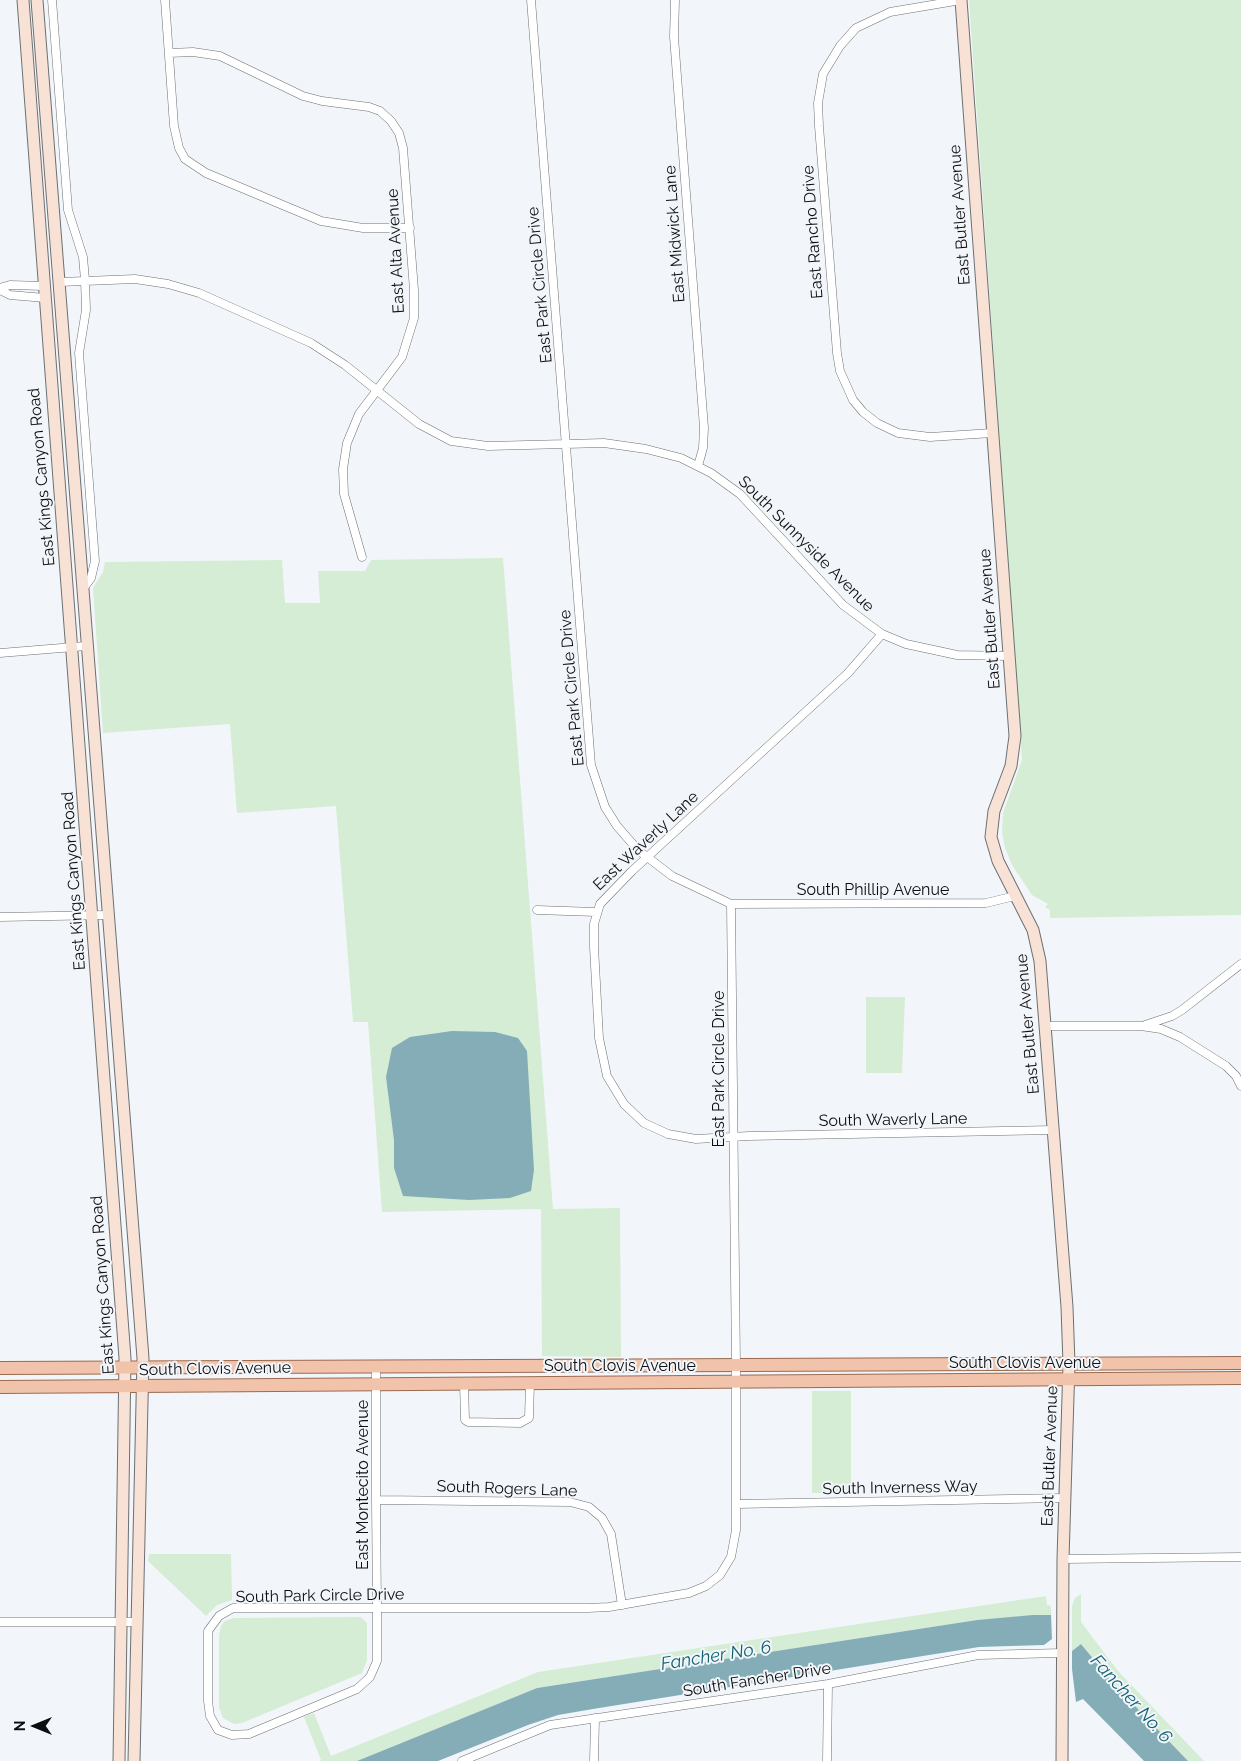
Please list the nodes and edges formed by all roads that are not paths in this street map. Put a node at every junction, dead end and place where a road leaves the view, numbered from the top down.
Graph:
1 (22, 0) edge
2 (37, 0) edge
3 (52, 0) edge
4 (165, 0) edge
5 (531, 0) edge
6 (675, 0) edge
7 (960, 0) edge
8 (169, 53) junction
9 (35, 159) junction
10 (410, 228) junction
11 (85, 280) junction
12 (60, 282) junction
13 (44, 286) junction
14 (0, 289) edge
15 (45, 298) junction
16 (377, 391) junction
17 (68, 404) junction
18 (992, 433) junction
19 (566, 443) junction
20 (698, 466) junction
21 (362, 556) dead end
22 (82, 590) junction
23 (882, 634) junction
24 (86, 646) junction
25 (72, 647) junction
26 (0, 653) edge
27 (1009, 656) junction
28 (647, 859) junction
29 (1014, 896) junction
30 (732, 904) junction
31 (537, 910) dead end
32 (596, 912) junction
33 (107, 915) junction
34 (93, 916) junction
35 (0, 917) edge
36 (1241, 964) edge
37 (1045, 1026) junction
38 (1140, 1026) junction
39 (105, 1070) junction
40 (1239, 1074) edge
41 (1241, 1086) edge
42 (1053, 1130) junction
43 (734, 1138) junction
44 (126, 1159) junction
45 (1241, 1363) edge
46 (1070, 1364) junction
47 (736, 1366) junction
48 (0, 1368) edge
49 (125, 1368) junction
50 (376, 1368) junction
51 (143, 1369) junction
52 (1241, 1378) edge
53 (1068, 1379) junction
54 (736, 1381) junction
55 (530, 1382) junction
56 (376, 1383) junction
57 (464, 1383) junction
58 (125, 1386) junction
59 (142, 1386) junction
60 (0, 1387) edge
61 (1064, 1498) junction
62 (376, 1500) junction
63 (736, 1504) junction
64 (1241, 1557) edge
65 (1063, 1559) junction
66 (720, 1575) joint
67 (622, 1605) junction
68 (377, 1608) junction
69 (0, 1622) edge
70 (122, 1622) junction
71 (136, 1622) junction
72 (1062, 1654) junction
73 (377, 1661) joint
74 (828, 1684) junction
75 (595, 1718) junction
76 (119, 1761) edge
77 (134, 1761) edge
78 (462, 1761) edge
79 (594, 1761) edge
80 (828, 1761) edge
81 (1062, 1761) edge

1 - 9 main road, East Kings Canyon Road
2 - 12 main road, East Kings Canyon Road
3 - 11 street
4 - 8 street
5 - 19 street, East Park Circle Drive
6 - 20 street, East Midwick Lane
7 - 18 main road, East Butler Avenue
7 - 18 street, East Rancho Drive
8 - 10 street, East Alta Avenue
8 - 10 street
9 - 12 main road
9 - 13 main road, East Kings Canyon Road
10 - 16 street, East Alta Avenue
11 - 12 street, South Sunnyside Avenue
11 - 16 street, South Sunnyside Avenue
11 - 22 street
12 - 17 main road, East Kings Canyon Road
13 - 14 street
13 - 15 main road, East Kings Canyon Road
13 - 17 main road
14 - 15 street
15 - 25 main road, East Kings Canyon Road
16 - 19 street, South Sunnyside Avenue
16 - 21 street, East Alta Avenue
17 - 22 main road, East Kings Canyon Road
18 - 27 main road, East Butler Avenue
19 - 20 street, South Sunnyside Avenue
19 - 28 street, East Park Circle Drive
20 - 23 street, South Sunnyside Avenue
22 - 24 main road, East Kings Canyon Road
23 - 27 street, South Sunnyside Avenue
23 - 28 street, East Waverly Lane
24 - 25 street
24 - 33 main road, East Kings Canyon Road
25 - 26 street
25 - 34 main road, East Kings Canyon Road
27 - 29 main road, East Butler Avenue
28 - 30 street, East Park Circle Drive
28 - 32 street, East Waverly Lane
29 - 30 street, South Phillip Avenue
29 - 37 main road, East Butler Avenue
30 - 43 street, East Park Circle Drive
31 - 32 street
32 - 43 street, East Waverly Lane
33 - 34 street
33 - 44 main road, East Kings Canyon Road
34 - 35 street
34 - 39 main road, East Kings Canyon Road
36 - 38 street
37 - 38 street
37 - 42 main road, East Butler Avenue
38 - 40 street
39 - 44 main road
39 - 49 main road, East Kings Canyon Road
40 - 41 street
42 - 43 street, South Waverly Lane
42 - 46 main road, East Butler Avenue
43 - 47 street, East Park Circle Drive
44 - 51 main road, East Kings Canyon Road
45 - 46 main road, South Clovis Avenue
46 - 47 main road, South Clovis Avenue
46 - 53 main road, East Butler Avenue
47 - 50 main road, South Clovis Avenue
47 - 54 street, East Park Circle Drive
48 - 49 main road, South Clovis Avenue
49 - 51 main road, South Clovis Avenue
49 - 58 main road, East Kings Canyon Road
50 - 51 main road, South Clovis Avenue
50 - 56 street, East Montecito Avenue
51 - 59 main road, East Kings Canyon Road
52 - 53 main road, South Clovis Avenue
53 - 54 main road, South Clovis Avenue
53 - 61 main road, East Butler Avenue
54 - 55 main road, South Clovis Avenue
54 - 63 street, East Park Circle Drive
55 - 57 main road, South Clovis Avenue
55 - 57 street
56 - 57 main road, South Clovis Avenue
56 - 59 main road, South Clovis Avenue
56 - 62 street, East Montecito Avenue
58 - 59 main road, South Clovis Avenue
58 - 60 main road, South Clovis Avenue
58 - 70 main road, East Kings Canyon Road
59 - 71 main road, East Kings Canyon Road
61 - 63 street, South Inverness Way
61 - 65 main road, East Butler Avenue
62 - 67 street, South Rogers Lane
62 - 68 street, East Montecito Avenue
63 - 66 street, East Park Circle Drive
64 - 65 street
65 - 72 main road, East Butler Avenue
66 - 67 street, South Park Circle Drive
67 - 68 street, South Park Circle Drive
68 - 73 street, East Montecito Avenue
68 - 73 street, South Park Circle Drive
69 - 70 street
70 - 71 street
70 - 76 main road, East Kings Canyon Road
71 - 77 main road, East Kings Canyon Road
72 - 74 street, South Fancher Drive
72 - 81 main road, East Butler Avenue
74 - 75 street, South Fancher Drive
74 - 80 street
75 - 78 street, South Fancher Drive
75 - 79 street

